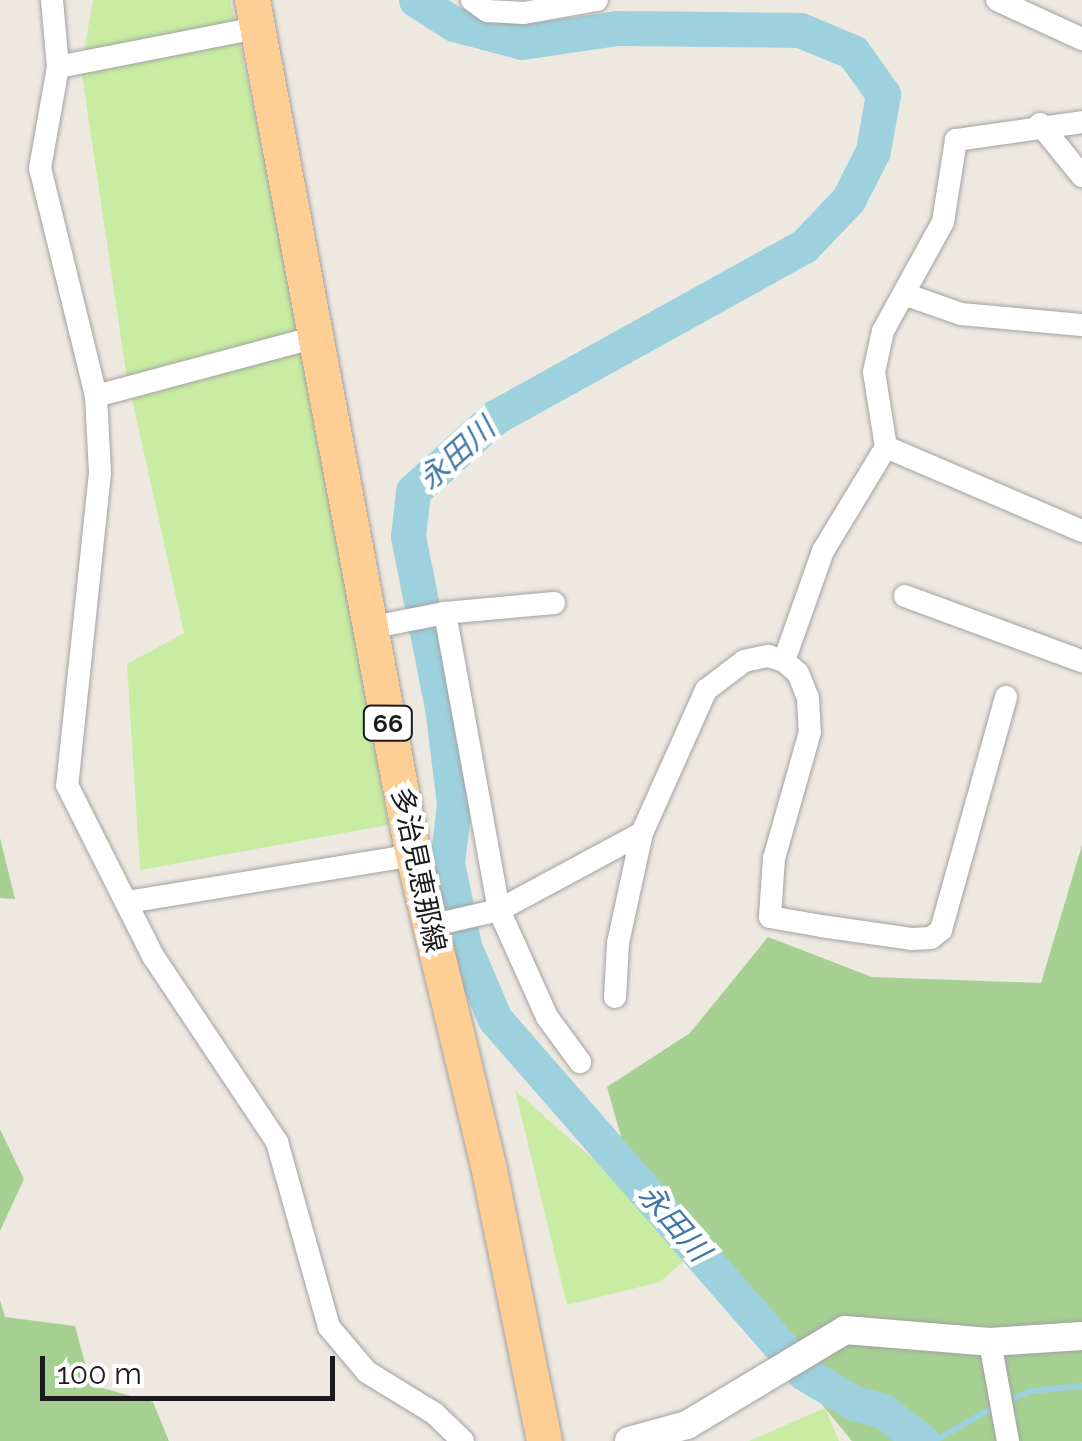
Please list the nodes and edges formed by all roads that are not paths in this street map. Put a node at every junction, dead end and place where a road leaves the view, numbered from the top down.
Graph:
1 (52, 0) edge
2 (472, 0) edge
3 (597, 0) edge
4 (997, 0) edge
5 (1048, 10) edge
6 (255, 14) edge
7 (1082, 39) edge
8 (58, 67) junction
9 (1082, 122) edge
10 (1040, 124) junction
11 (1082, 176) edge
12 (904, 294) junction
13 (1082, 326) edge
14 (316, 338) junction
15 (96, 396) junction
16 (886, 448) junction
17 (1082, 531) edge
18 (906, 596) dead end
19 (554, 604) dead end
20 (440, 614) junction
21 (378, 626) junction
22 (784, 661) junction
23 (1082, 661) edge
24 (1006, 697) dead end
25 (642, 833) junction
26 (413, 855) junction
27 (127, 902) junction
28 (493, 912) junction
29 (434, 925) junction
30 (615, 998) dead end
31 (580, 1062) dead end
32 (1082, 1336) edge
33 (990, 1342) junction
34 (1007, 1435) edge
35 (463, 1441) edge
36 (544, 1441) edge
37 (629, 1441) edge

1 - 8 street
2 - 3 street
4 - 5 street
5 - 7 street
6 - 8 street
6 - 14 main road, 多治見恵那線 / 66
8 - 15 street
9 - 10 street
10 - 11 street
10 - 12 street
12 - 13 street
12 - 16 street
14 - 15 street
14 - 21 main road, 多治見恵那線 / 66
15 - 27 street
16 - 17 street
16 - 22 street
18 - 23 street
19 - 20 street
20 - 21 street
20 - 28 street
21 - 26 main road, 多治見恵那線 / 66
22 - 24 street
22 - 25 street
25 - 28 street
25 - 30 street
26 - 27 street
26 - 29 main road, 多治見恵那線 / 66
27 - 35 street
28 - 29 street
28 - 31 street
29 - 36 main road, 多治見恵那線 / 66
32 - 33 street
33 - 34 street
33 - 37 street

